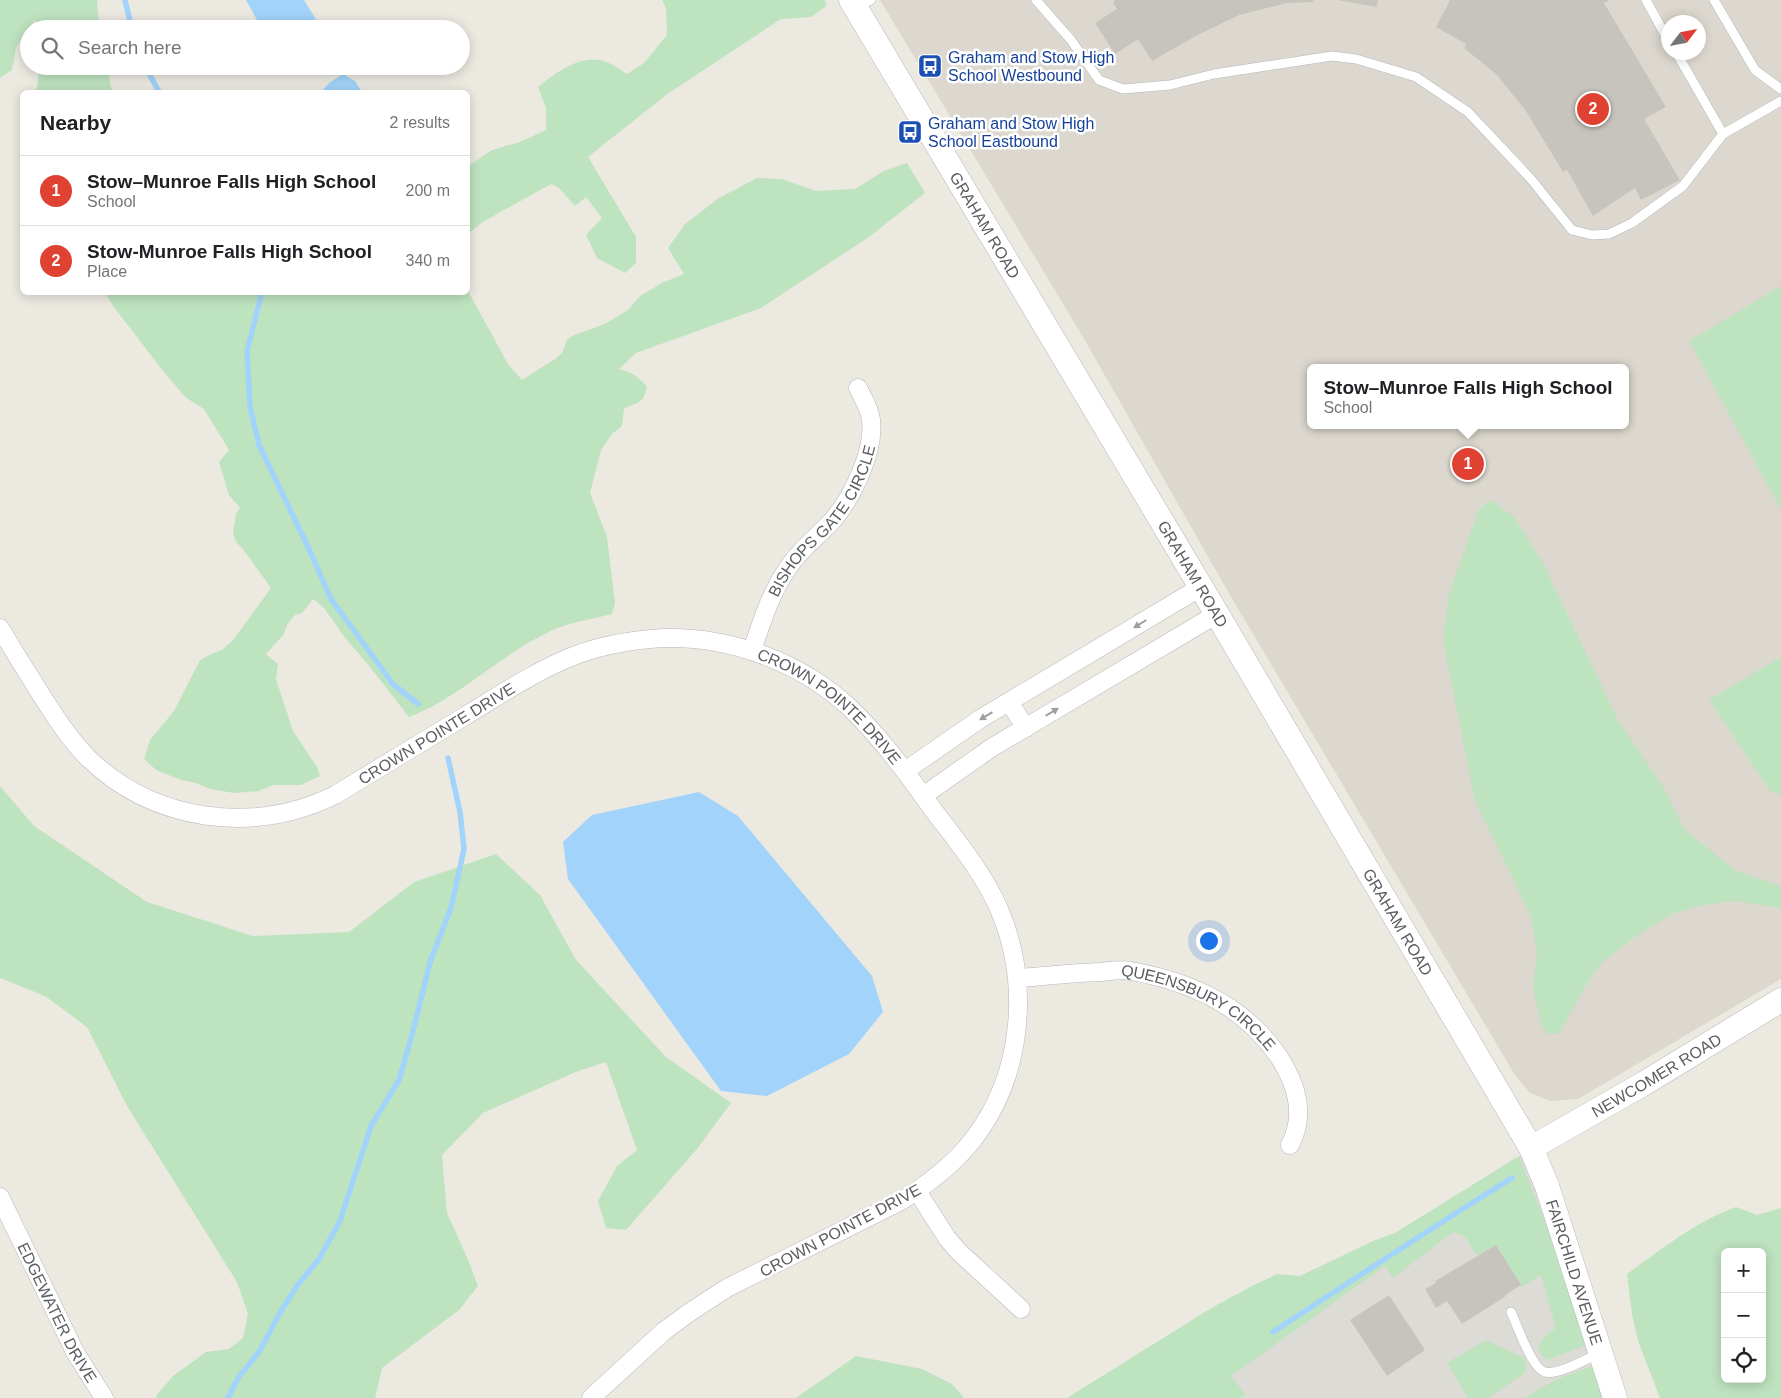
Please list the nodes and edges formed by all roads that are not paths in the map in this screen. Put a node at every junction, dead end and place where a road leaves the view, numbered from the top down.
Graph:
1 (1036, 0) edge
2 (1646, 0) edge
3 (1714, 0) edge
4 (859, 3) edge
5 (1661, 27) edge
6 (1681, 60) edge
7 (1781, 89) edge
8 (1781, 101) edge
9 (1723, 134) junction
10 (858, 388) dead end
11 (1201, 588) junction
12 (1217, 614) junction
13 (0, 628) edge
14 (1103, 648) junction
15 (752, 651) junction
16 (1118, 673) junction
17 (1009, 702) junction
18 (1026, 728) junction
19 (905, 770) junction
20 (923, 796) junction
21 (1018, 978) junction
22 (1781, 1000) edge
23 (1290, 1145) dead end
24 (1531, 1148) junction
25 (917, 1191) junction
26 (0, 1197) edge
27 (1021, 1309) dead end
28 (1511, 1312) dead end
29 (1600, 1353) junction
30 (104, 1398) edge
31 (591, 1398) edge
32 (1615, 1398) edge

1 - 9 lane
2 - 5 lane
3 - 7 lane
4 - 11 main road, GRAHAM ROAD
6 - 9 lane
8 - 9 lane
10 - 15 street, BISHOPS GATE CIRCLE
11 - 12 main road, GRAHAM ROAD
11 -> 14 street
12 - 16 street
12 - 24 main road, GRAHAM ROAD
13 - 15 street, CROWN POINTE DRIVE
14 - 16 street
14 - 17 street
15 - 19 street, CROWN POINTE DRIVE
18 -> 16 street
17 - 18 street
17 -> 19 street
18 - 20 street
19 - 20 street, CROWN POINTE DRIVE
20 - 21 street, CROWN POINTE DRIVE
21 - 23 street, QUEENSBURY CIRCLE
21 - 25 street, CROWN POINTE DRIVE
22 - 24 main road, NEWCOMER ROAD
24 - 29 main road, FAIRCHILD AVENUE
25 - 27 street
25 - 31 street, CROWN POINTE DRIVE
26 - 30 street, EDGEWATER DRIVE
28 - 29 lane
29 - 32 main road, FAIRCHILD AVENUE

